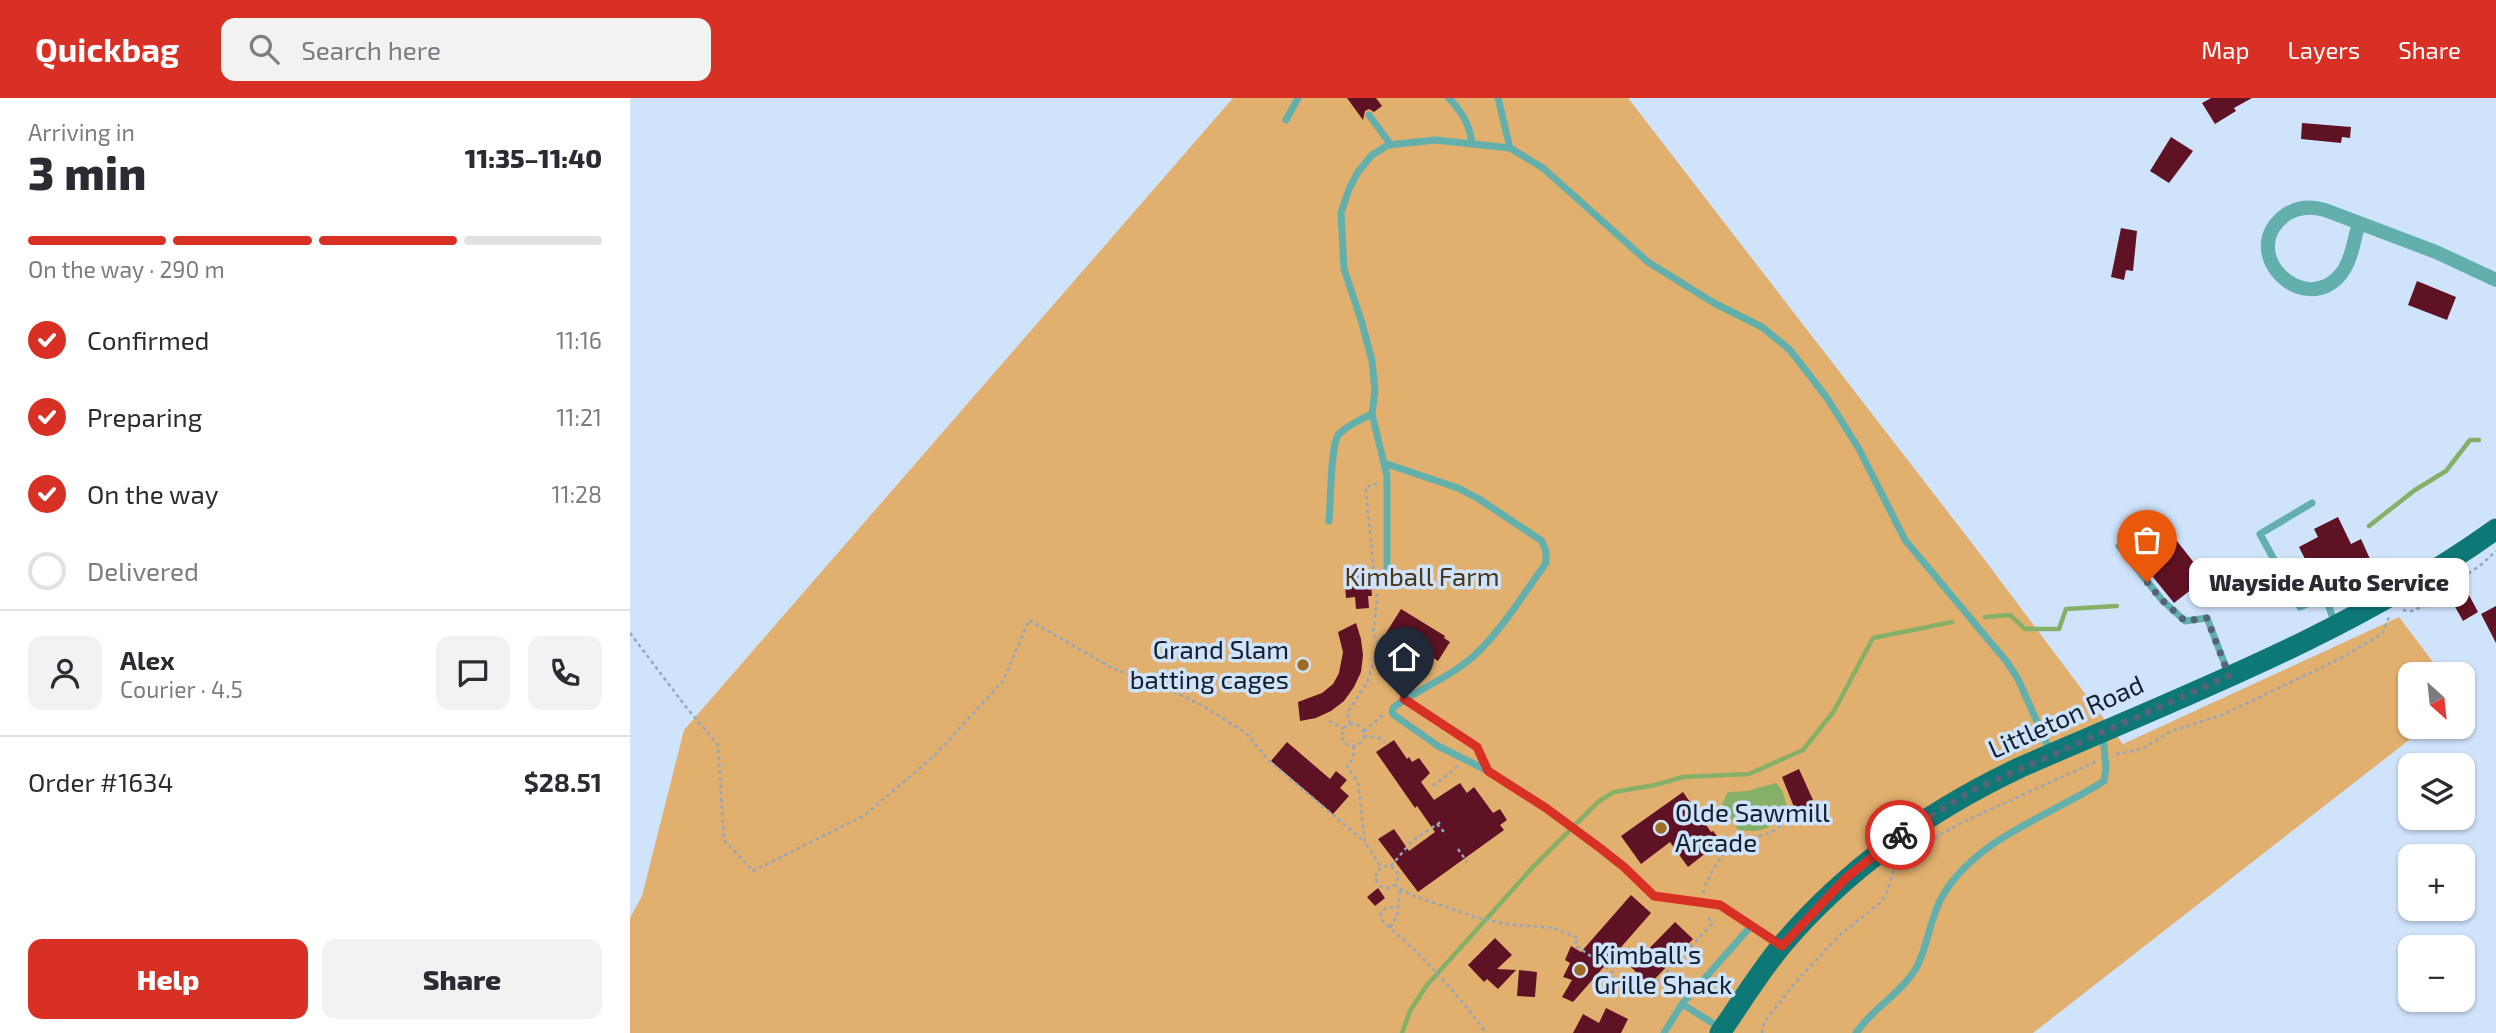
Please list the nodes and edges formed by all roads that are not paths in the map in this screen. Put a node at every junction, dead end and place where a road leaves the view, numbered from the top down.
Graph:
1 (1298, 98) edge
2 (1449, 98) edge
3 (1499, 98) edge
4 (1370, 115) dead end
5 (1286, 120) dead end
6 (1472, 144) junction
7 (1391, 145) junction
8 (1510, 148) junction
9 (2359, 223) junction
10 (2496, 280) edge
11 (1372, 414) junction
12 (1384, 463) junction
13 (2312, 503) dead end
14 (1329, 521) dead end
15 (2496, 529) edge
16 (2140, 531) dead end
17 (1387, 568) dead end
18 (2414, 582) junction
19 (2333, 593) junction
20 (2336, 626) junction
21 (2229, 676) junction
22 (1404, 699) junction
23 (2102, 731) junction
24 (2051, 754) junction
25 (1488, 771) junction
26 (1751, 926) junction
27 (1782, 946) junction
28 (1682, 1004) junction
29 (1723, 1032) edge
30 (1664, 1033) edge
31 (1856, 1033) edge

1 - 5 lane
2 - 6 lane
3 - 8 lane
4 - 7 lane
6 - 7 lane
6 - 8 lane
7 - 11 lane
8 - 24 lane
9 - 9 street
9 - 10 street
11 - 12 lane
11 - 14 lane
12 - 17 lane
12 - 22 lane
13 - 19 lane
15 - 18 main road, Littleton Road
16 - 21 lane
18 - 19 lane
18 - 20 main road, Littleton Road
19 - 20 lane
20 - 21 main road, Littleton Road
21 - 23 main road, Littleton Road
22 - 25 lane
22 - 25 lane
23 - 24 main road, Littleton Road
23 - 31 lane
24 - 27 main road, Littleton Road
25 - 26 lane
26 - 27 lane
26 - 28 lane
27 - 29 main road, Littleton Road
28 - 29 lane
28 - 30 lane

